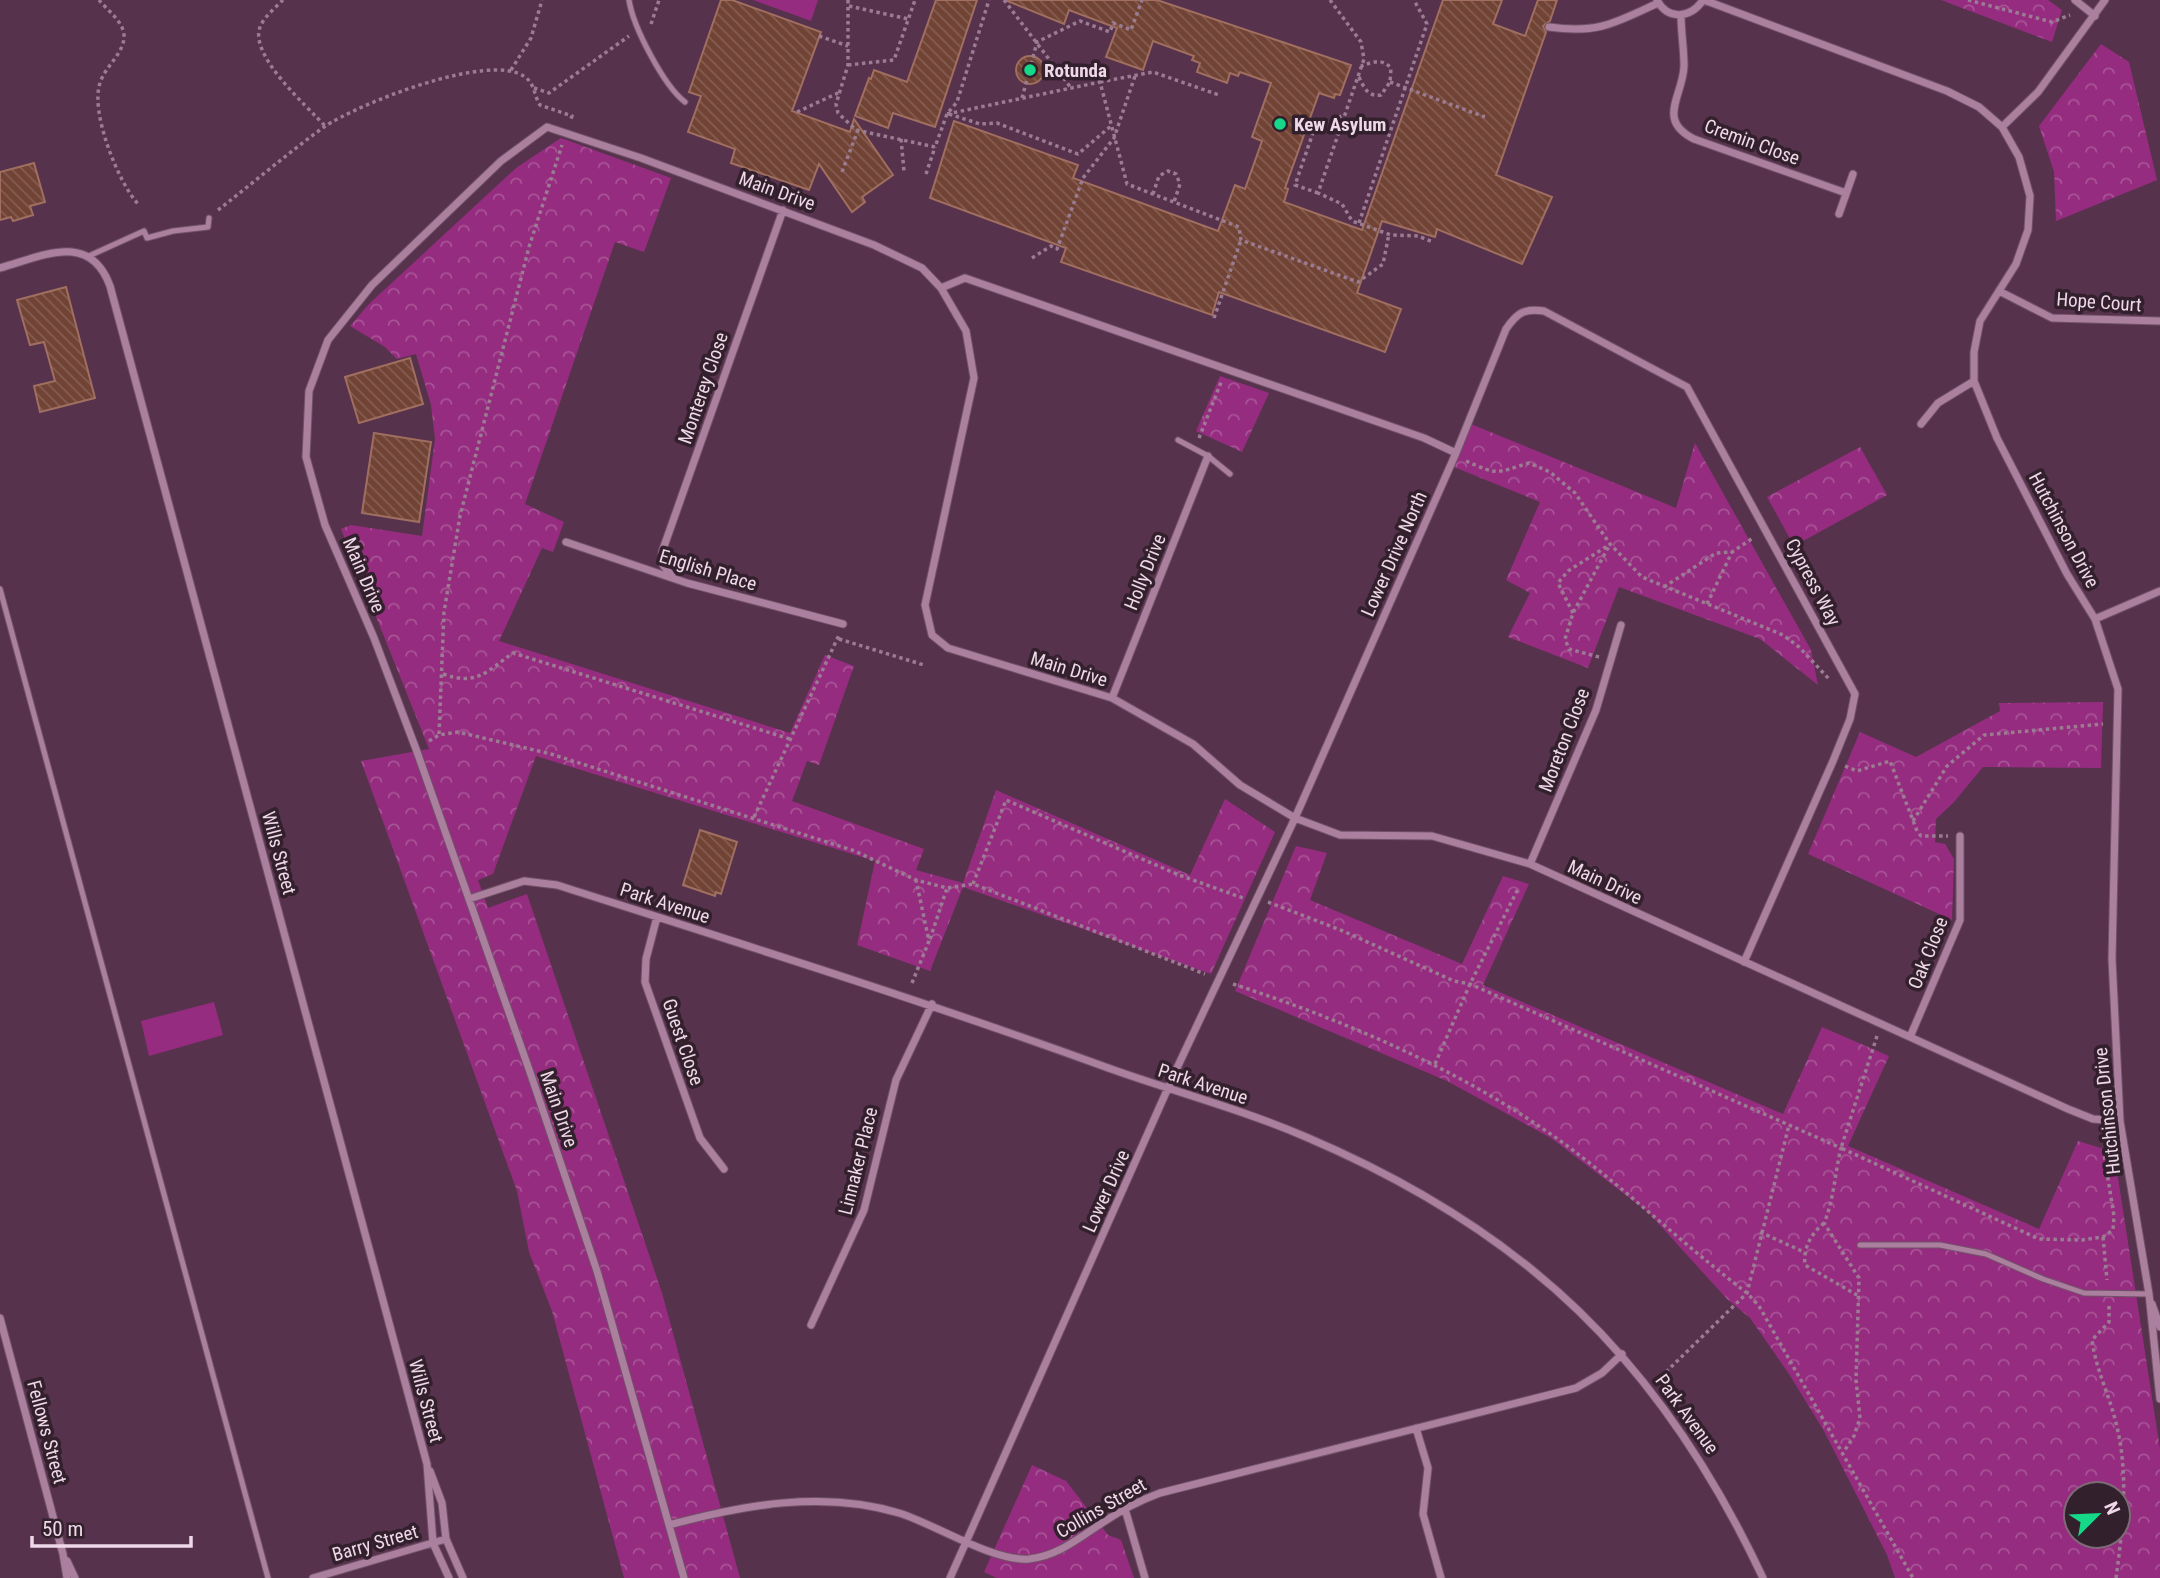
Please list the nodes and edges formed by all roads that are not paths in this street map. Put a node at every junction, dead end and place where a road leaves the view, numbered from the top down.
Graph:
1 (629, 0) edge
2 (1703, 0) edge
3 (2075, 0) edge
4 (2105, 0) edge
5 (1658, 1) edge
6 (1681, 15) junction
7 (2095, 16) junction
8 (1549, 27) dead end
9 (685, 102) dead end
10 (2002, 127) junction
11 (1853, 174) dead end
12 (1846, 193) junction
13 (783, 210) junction
14 (1839, 214) dead end
15 (209, 218) road end
16 (91, 256) junction
17 (0, 268) edge
18 (941, 288) junction
19 (1999, 290) junction
20 (1528, 309) joint
21 (2160, 321) edge
22 (1974, 381) junction
23 (1921, 424) dead end
24 (1178, 440) dead end
25 (1456, 453) junction
26 (1208, 457) junction
27 (1230, 474) dead end
28 (566, 542) dead end
29 (672, 576) junction
30 (0, 589) edge
31 (2160, 591) edge
32 (2095, 619) junction
33 (843, 624) road end
34 (1621, 625) dead end
35 (1112, 698) junction
36 (1295, 818) junction
37 (1960, 836) road end
38 (1530, 864) junction
39 (469, 899) junction
40 (657, 917) junction
41 (1744, 962) junction
42 (932, 1004) junction
43 (1910, 1037) junction
44 (1168, 1089) junction
45 (2120, 1121) junction
46 (724, 1169) dead end
47 (1860, 1245) dead end
48 (2149, 1294) junction
49 (0, 1318) edge
50 (811, 1325) dead end
51 (2160, 1327) edge
52 (1622, 1354) junction
53 (2160, 1399) edge
54 (1416, 1428) junction
55 (427, 1464) junction
56 (1125, 1509) junction
57 (670, 1525) junction
58 (446, 1539) junction
59 (967, 1542) junction
60 (433, 1543) junction
61 (64, 1554) junction
62 (67, 1578) edge
63 (75, 1578) edge
64 (268, 1578) edge
65 (313, 1578) edge
66 (449, 1578) edge
67 (463, 1578) edge
68 (684, 1578) edge
69 (950, 1578) edge
70 (1145, 1578) edge
71 (1441, 1578) edge
72 (1763, 1578) edge

1 - 9 lane
2 - 6 street
2 - 10 street, Hutchinson Drive
3 - 7 street
4 - 7 street
5 - 6 street
5 - 8 street
6 - 12 street, Cremin Close
7 - 10 street
10 - 19 street, Hutchinson Drive
11 - 12 street
12 - 14 street
13 - 18 street, Main Drive
13 - 29 street, Monterey Close
13 - 39 street, Main Drive
15 - 16 lane
16 - 17 street
16 - 55 street, Wills Street
18 - 25 street
18 - 35 street, Main Drive
19 - 21 street, Hope Court
19 - 22 street, Hutchinson Drive
20 - 25 street, Lower Drive North
20 - 41 street, Cypress Way
22 - 23 street
22 - 32 street, Hutchinson Drive
24 - 26 lane
25 - 36 street, Lower Drive North
26 - 27 lane
26 - 35 street, Holly Drive
28 - 29 street, English Place
29 - 33 street, English Place
30 - 64 lane
31 - 32 street
32 - 45 street, Hutchinson Drive
34 - 38 street, Moreton Close
35 - 36 street, Main Drive
36 - 38 street, Main Drive
36 - 44 street, Lower Drive
37 - 43 street, Oak Close
38 - 41 street, Main Drive
39 - 40 street, Park Avenue
39 - 57 street, Main Drive
40 - 42 street, Park Avenue
40 - 46 street, Guest Close
41 - 43 street, Main Drive
42 - 44 street, Park Avenue
42 - 50 street, Linnaker Place
43 - 45 street, Main Drive
44 - 52 street, Park Avenue
44 - 59 street, Lower Drive
45 - 48 street, Hutchinson Drive
47 - 48 lane
48 - 51 street, Hutchinson Drive
48 - 53 street, Hutchinson Drive
49 - 61 street, Fellows Street
52 - 54 street, Collins Street
52 - 72 street, Park Avenue
54 - 56 street, Collins Street
54 - 71 street
55 - 58 street, Wills Street
55 - 60 street, Wills Street
56 - 59 street, Collins Street
56 - 70 street
57 - 59 street, Collins Street
57 - 68 street, Main Drive
58 - 60 street, Barry Street
58 - 67 street, Wills Street
59 - 69 street, Lower Drive
60 - 65 street, Barry Street
60 - 66 street, Wills Street
61 - 62 street, Fellows Street
61 - 63 street, Fellows Street

